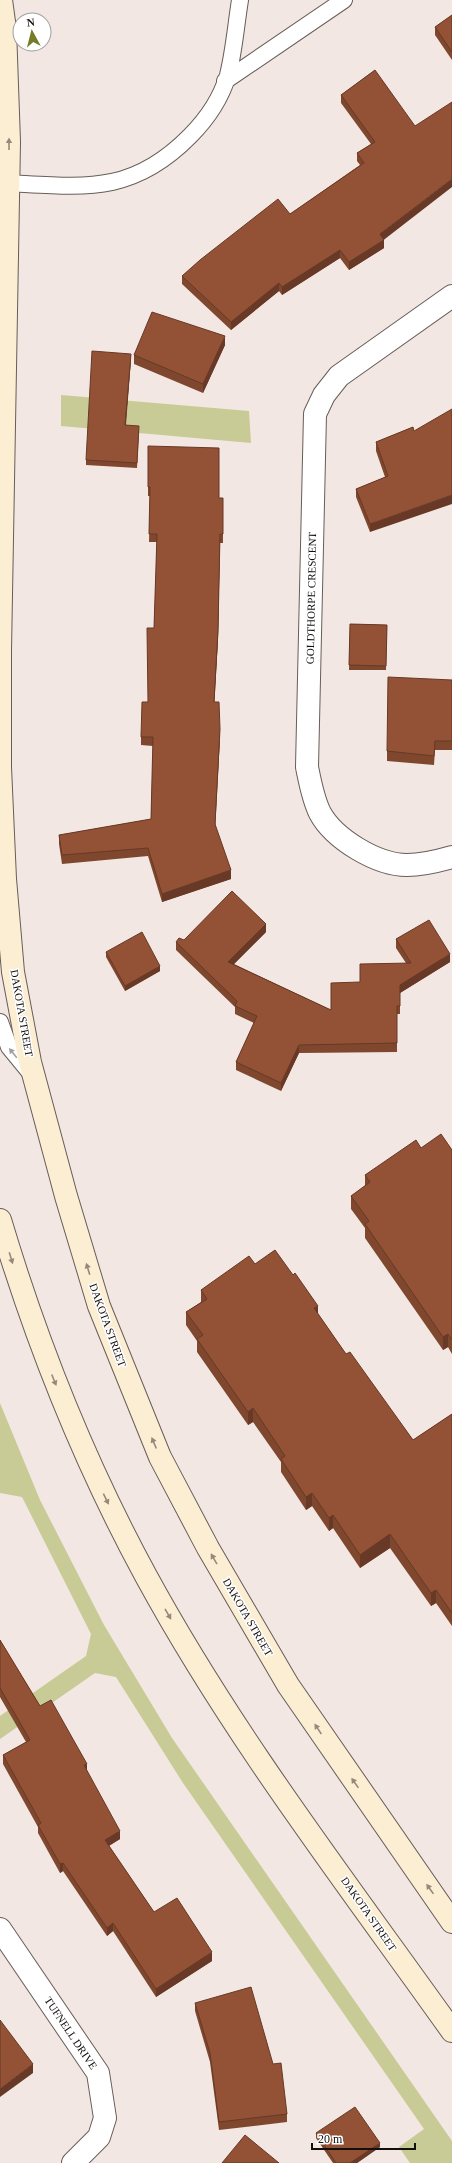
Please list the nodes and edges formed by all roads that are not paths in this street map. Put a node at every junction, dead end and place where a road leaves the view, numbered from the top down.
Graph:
1 (1, 0) edge
2 (240, 0) edge
3 (344, 0) edge
4 (225, 81) junction
5 (8, 183) junction
6 (452, 296) edge
7 (452, 858) edge
8 (0, 1022) edge
9 (35, 1079) junction
10 (0, 1220) edge
11 (452, 1922) edge
12 (0, 1929) edge
13 (452, 2031) edge
14 (73, 2163) edge

5 -> 1 main road, DAKOTA STREET
2 - 4 lane
3 - 4 lane
4 - 5 lane
5 - 9 main road, DAKOTA STREET
6 - 7 street, GOLDTHORPE CRESCENT
9 -> 8 lane
11 -> 9 main road, DAKOTA STREET
10 -> 13 main road, DAKOTA STREET
12 - 14 street, TUFNELL DRIVE

